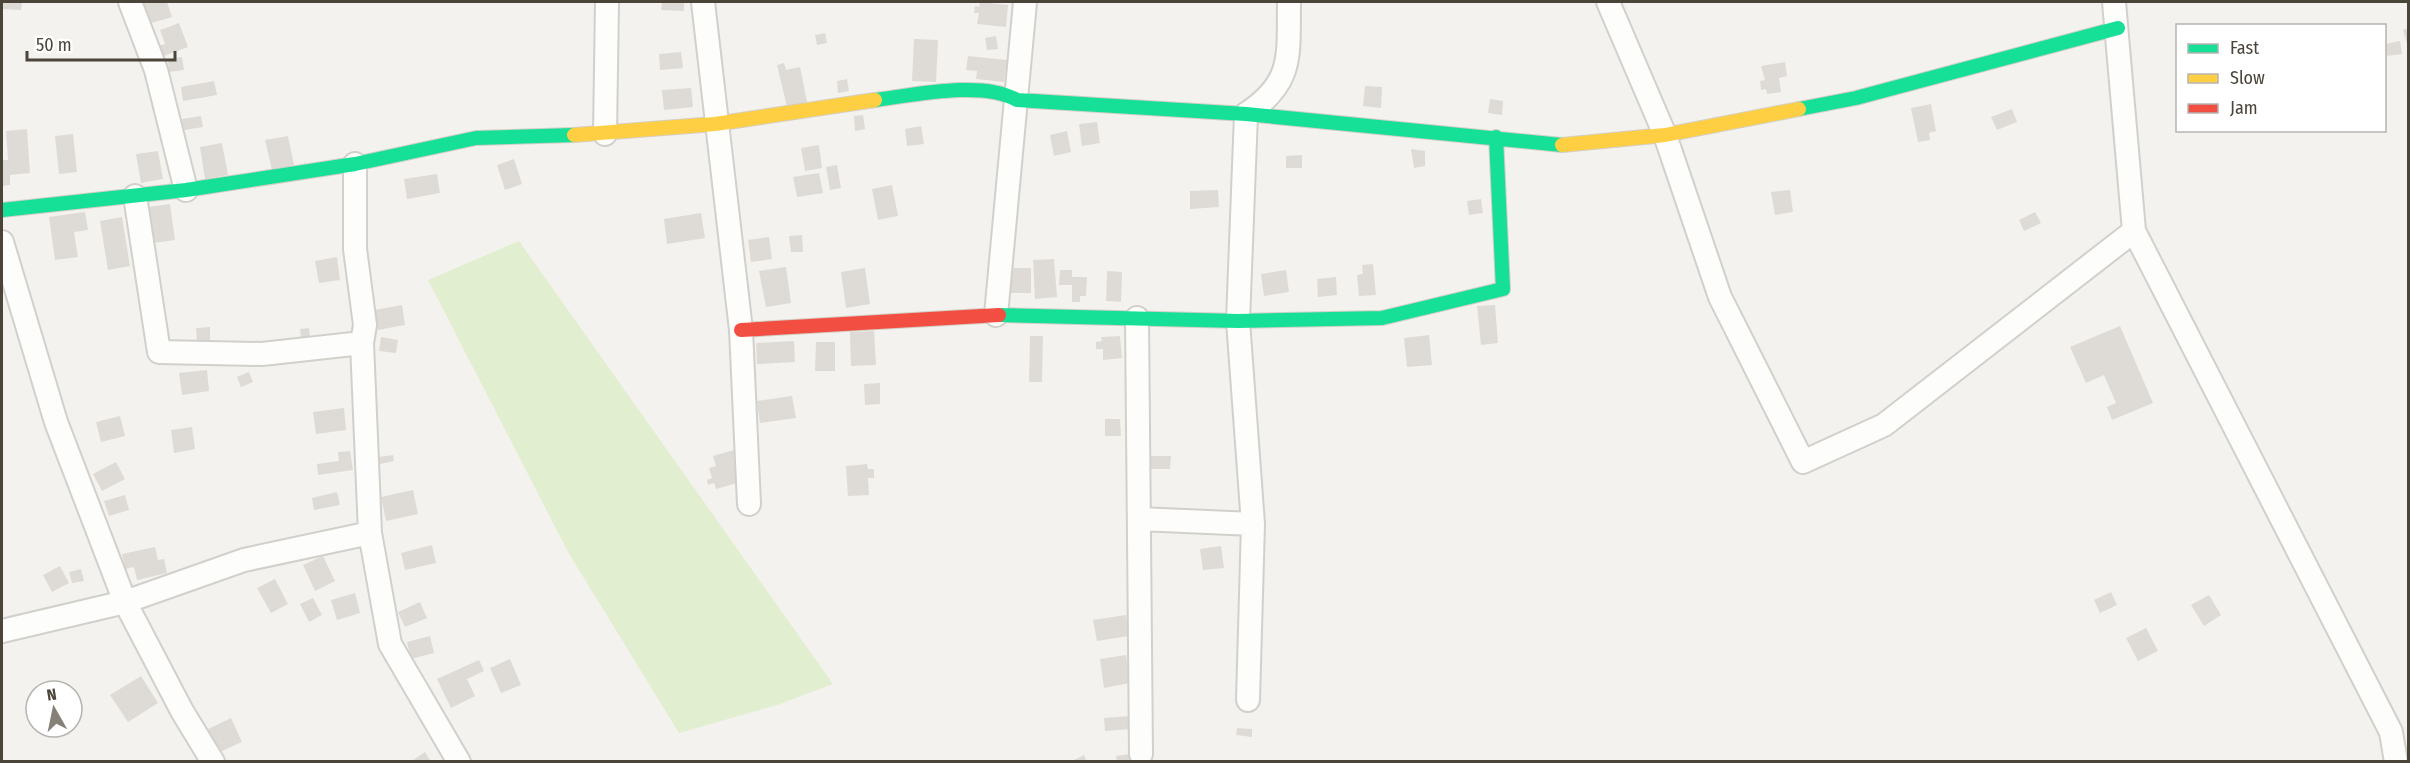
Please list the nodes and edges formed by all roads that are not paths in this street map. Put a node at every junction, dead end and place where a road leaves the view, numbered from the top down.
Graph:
1 (130, 2) edge
2 (607, 2) edge
3 (703, 2) edge
4 (1025, 2) edge
5 (1289, 2) edge
6 (1608, 2) edge
7 (2114, 2) edge
8 (2118, 28) junction
9 (1017, 100) junction
10 (1246, 114) junction
11 (715, 124) junction
12 (605, 134) junction
13 (1665, 135) junction
14 (1496, 137) junction
15 (355, 164) junction
16 (186, 190) junction
17 (135, 196) junction
18 (2, 210) edge
19 (2134, 231) junction
20 (2, 242) edge
21 (996, 315) junction
22 (1137, 318) junction
23 (1238, 321) junction
24 (741, 330) junction
25 (362, 343) junction
26 (749, 504) dead end
27 (1139, 519) junction
28 (1254, 524) junction
29 (370, 533) junction
30 (125, 602) junction
31 (2, 631) edge
32 (1248, 700) dead end
33 (1141, 754) dead end
34 (213, 762) edge
35 (459, 762) edge
36 (2396, 762) edge

1 - 16 street
2 - 12 street
3 - 11 street
4 - 9 street
5 - 10 street
6 - 13 street
7 - 8 street
8 - 13 street
8 - 19 street
9 - 10 street
9 - 11 street
9 - 21 street
10 - 14 street
10 - 23 street
11 - 12 street
11 - 24 street
12 - 15 street
13 - 14 street
13 - 19 street
14 - 23 street
15 - 16 street
15 - 25 street
16 - 17 street
17 - 18 street
17 - 25 street
19 - 36 street
20 - 30 street
21 - 22 street
21 - 24 street
22 - 23 street
22 - 27 street
23 - 28 street
24 - 26 street
25 - 29 street
27 - 28 street
27 - 33 street
28 - 32 street
29 - 30 street
29 - 35 street
30 - 31 street
30 - 34 street

